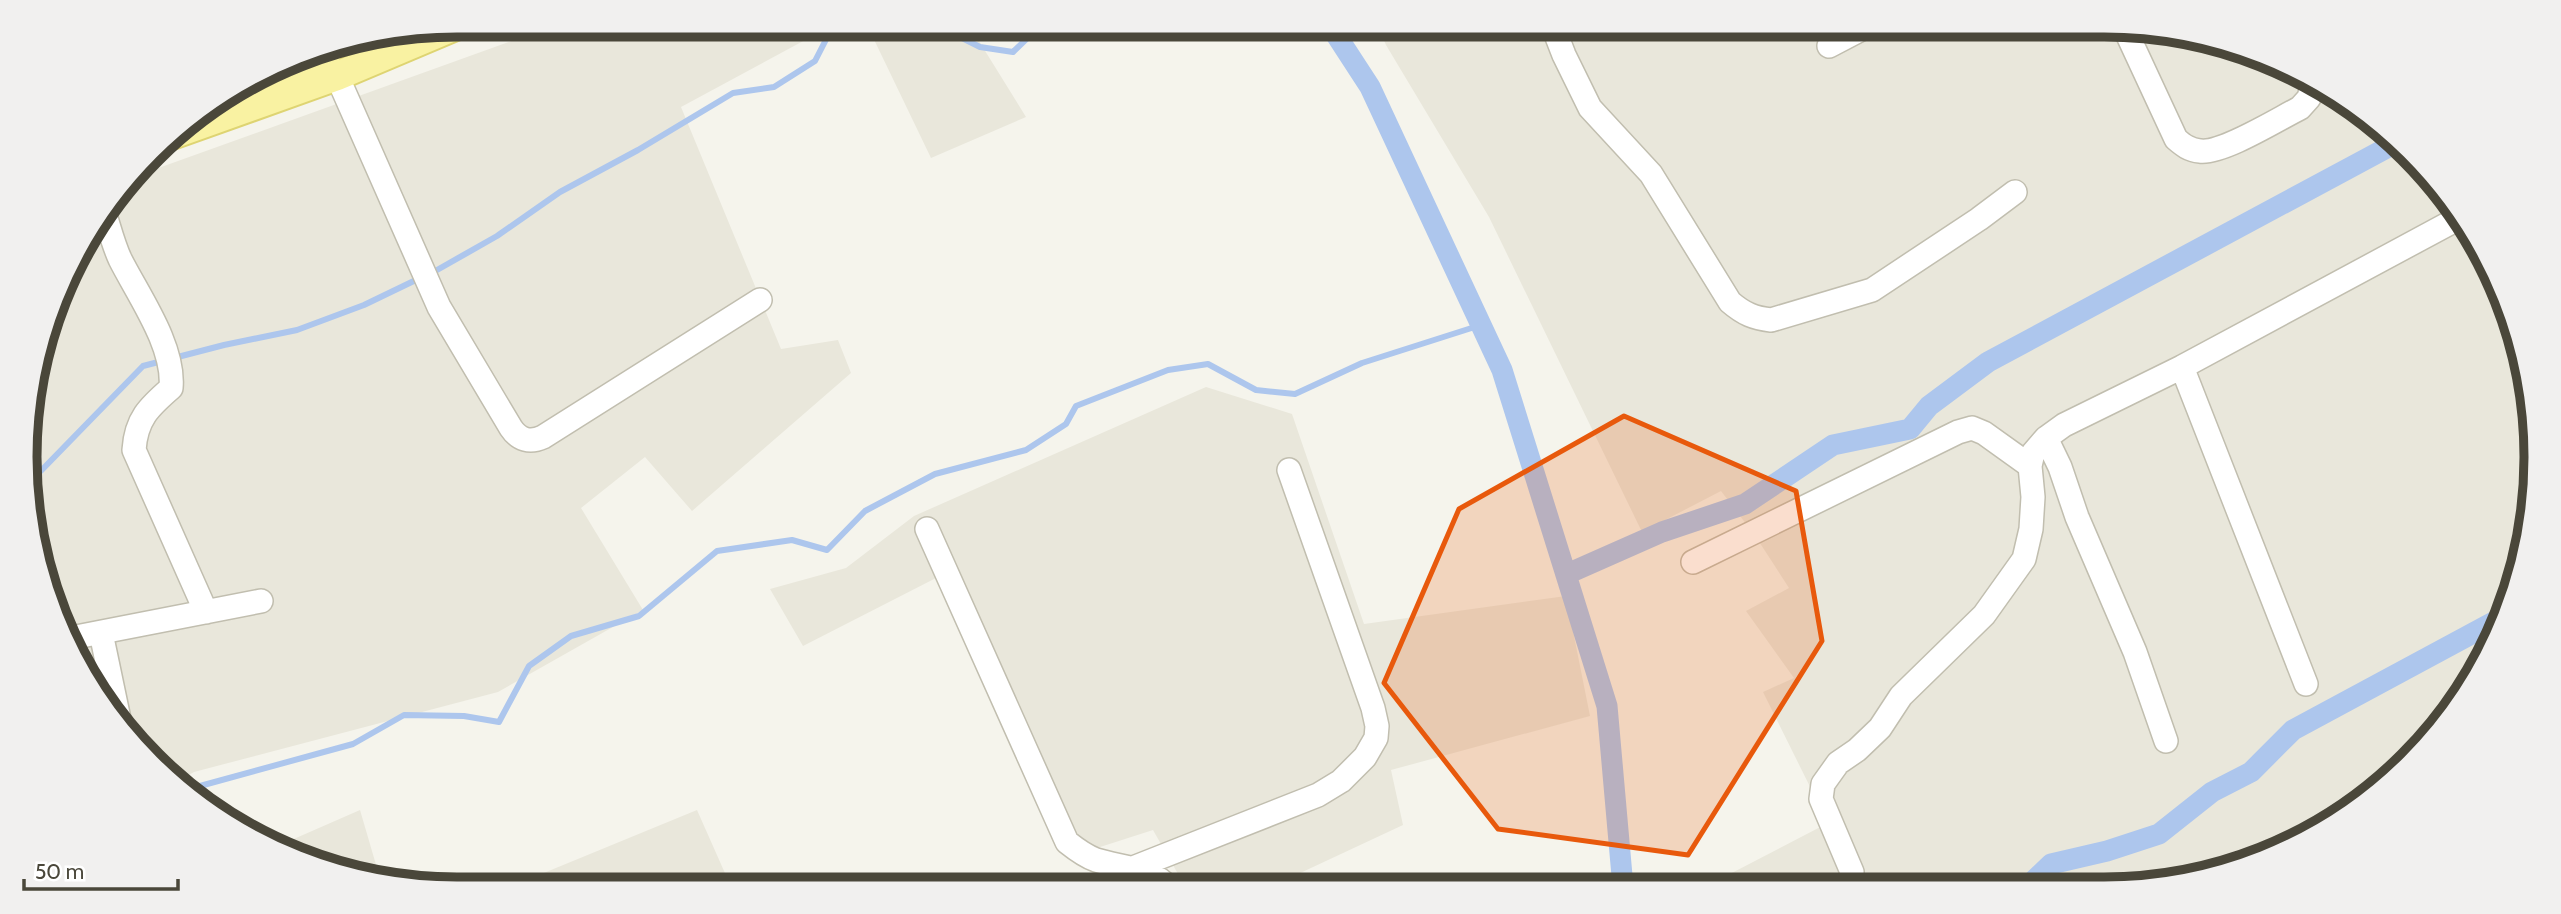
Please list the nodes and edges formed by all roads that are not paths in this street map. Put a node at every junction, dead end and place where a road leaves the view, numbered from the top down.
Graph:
1 (1557, 37) edge
2 (1846, 37) edge
3 (2132, 38) edge
4 (410, 39) edge
5 (1829, 46) dead end
6 (333, 63) edge
7 (288, 72) edge
8 (2311, 91) edge
9 (210, 118) edge
10 (2015, 192) dead end
11 (2452, 222) edge
12 (108, 224) edge
13 (760, 300) dead end
14 (2182, 367) junction
15 (2046, 438) junction
16 (2030, 466) junction
17 (1289, 470) dead end
18 (927, 529) dead end
19 (1693, 562) dead end
20 (261, 601) dead end
21 (206, 612) junction
22 (101, 633) junction
23 (77, 637) edge
24 (2306, 684) dead end
25 (115, 700) edge
26 (2166, 741) dead end
27 (1133, 868) junction
28 (1853, 872) dead end
29 (1155, 877) edge

1 - 10 street
2 - 5 street
3 - 8 street
4 - 6 main road
6 - 7 main road
6 - 9 main road
6 - 13 street
11 - 14 street
12 - 21 street
14 - 15 street
14 - 24 street
15 - 16 street
15 - 26 street
16 - 19 street
16 - 28 street
17 - 27 street
18 - 27 street
20 - 21 street
21 - 22 street
22 - 23 street
22 - 25 street
27 - 29 street

